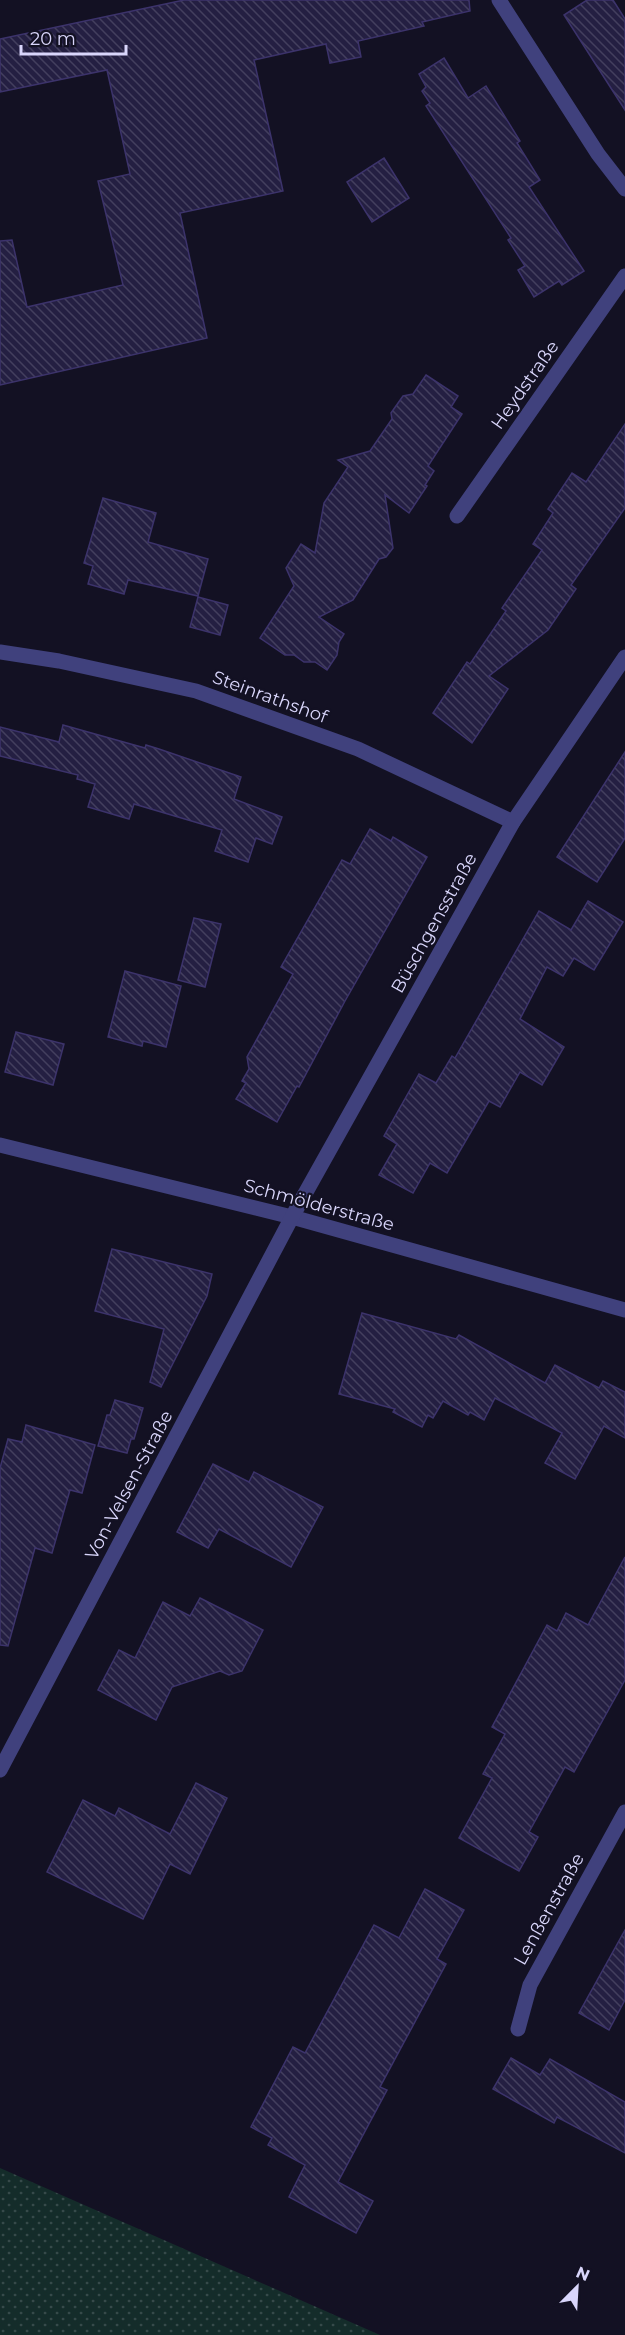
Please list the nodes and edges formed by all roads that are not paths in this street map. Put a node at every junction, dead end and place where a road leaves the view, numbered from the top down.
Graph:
1 (500, 0) edge
2 (625, 189) edge
3 (625, 276) edge
4 (457, 516) dead end
5 (0, 652) edge
6 (625, 657) edge
7 (513, 822) junction
8 (0, 1145) edge
9 (292, 1217) junction
10 (625, 1310) edge
11 (0, 1770) edge
12 (625, 1812) edge
13 (518, 2029) dead end

1 - 2 street
3 - 4 street, Heydstraße
5 - 7 street, Steinrathshof
6 - 7 street, Büschgensstraße
7 - 9 street, Büschgensstraße
8 - 9 street, Schmölderstraße
9 - 10 street, Schmölderstraße
9 - 11 street, Von-Velsen-Straße
12 - 13 street, Lenßenstraße

